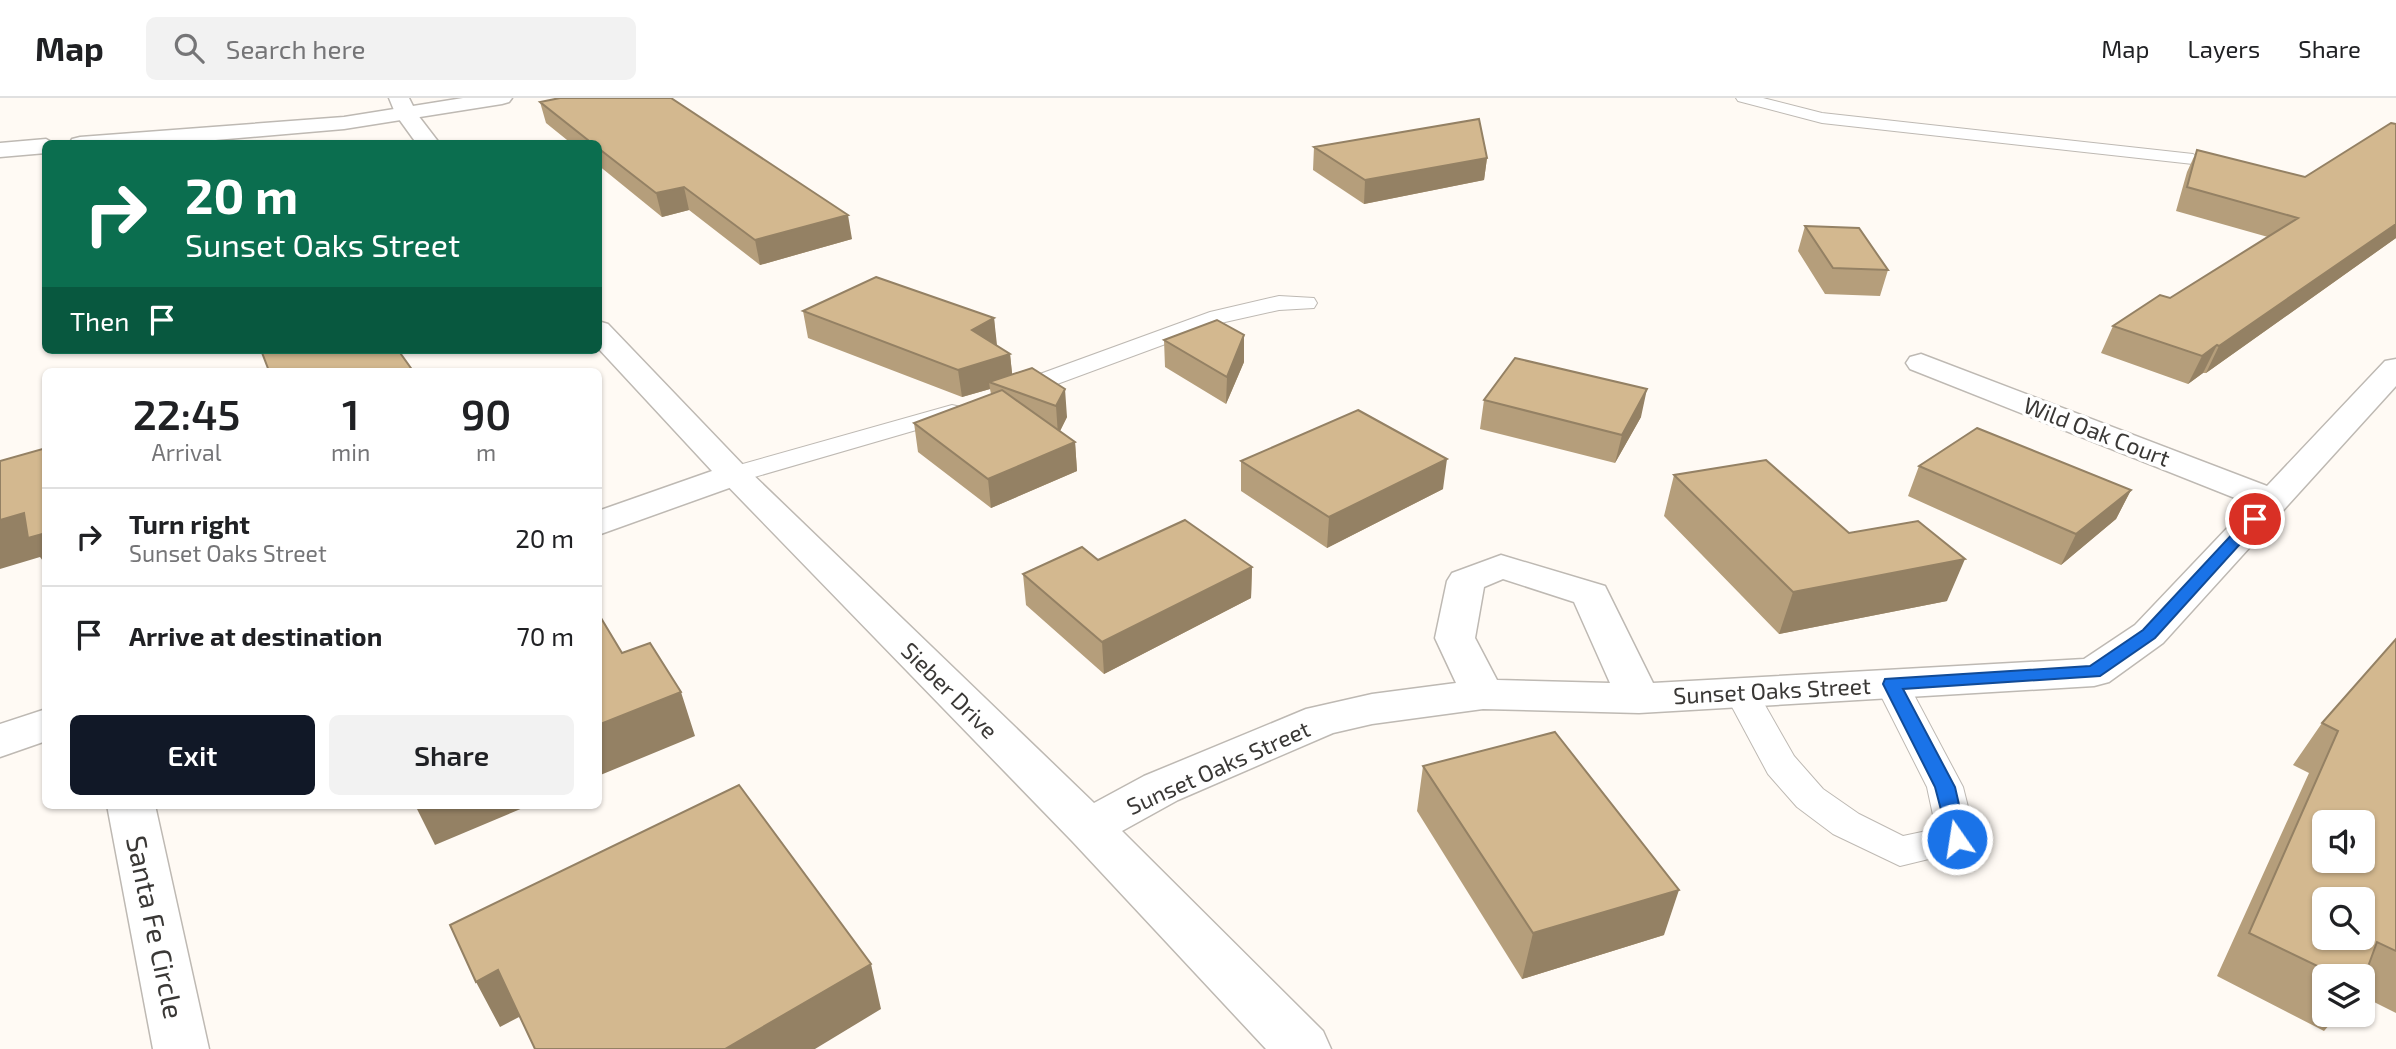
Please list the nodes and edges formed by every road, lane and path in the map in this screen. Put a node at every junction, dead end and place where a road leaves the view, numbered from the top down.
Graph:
1 (502, 98) edge
2 (1744, 98) edge
3 (403, 107) edge
4 (130, 140) edge
5 (426, 140) edge
6 (42, 146) edge
7 (0, 150) edge
8 (2193, 159) edge
9 (1306, 303) dead end
10 (602, 334) edge
11 (1921, 363) dead end
12 (2396, 368) edge
13 (996, 398) edge
14 (971, 406) edge
15 (734, 475) junction
16 (2272, 500) junction
17 (602, 523) edge
18 (1892, 684) junction
19 (1741, 692) junction
20 (1483, 694) junction
21 (1639, 698) junction
22 (42, 725) edge
23 (0, 740) edge
24 (132, 809) edge
25 (1089, 828) junction
26 (181, 1049) edge
27 (1303, 1049) edge

1 - 3 street
2 - 8 lane
3 - 4 street
3 - 5 street
6 - 7 street
9 - 13 lane
10 - 15 street, Sieber Drive
11 - 16 street, Wild Oak Court
12 - 16 street, Sunset Oaks Street
14 - 15 lane
15 - 17 street
15 - 25 street, Sieber Drive
16 - 18 street, Sunset Oaks Street
18 - 19 street, Sunset Oaks Street
18 - 19 lane
19 - 21 street, Sunset Oaks Street
20 - 21 street, Sunset Oaks Street
20 - 21 street
20 - 25 street, Sunset Oaks Street
22 - 23 street
24 - 26 street, Santa Fe Circle
25 - 27 street, Sieber Drive

